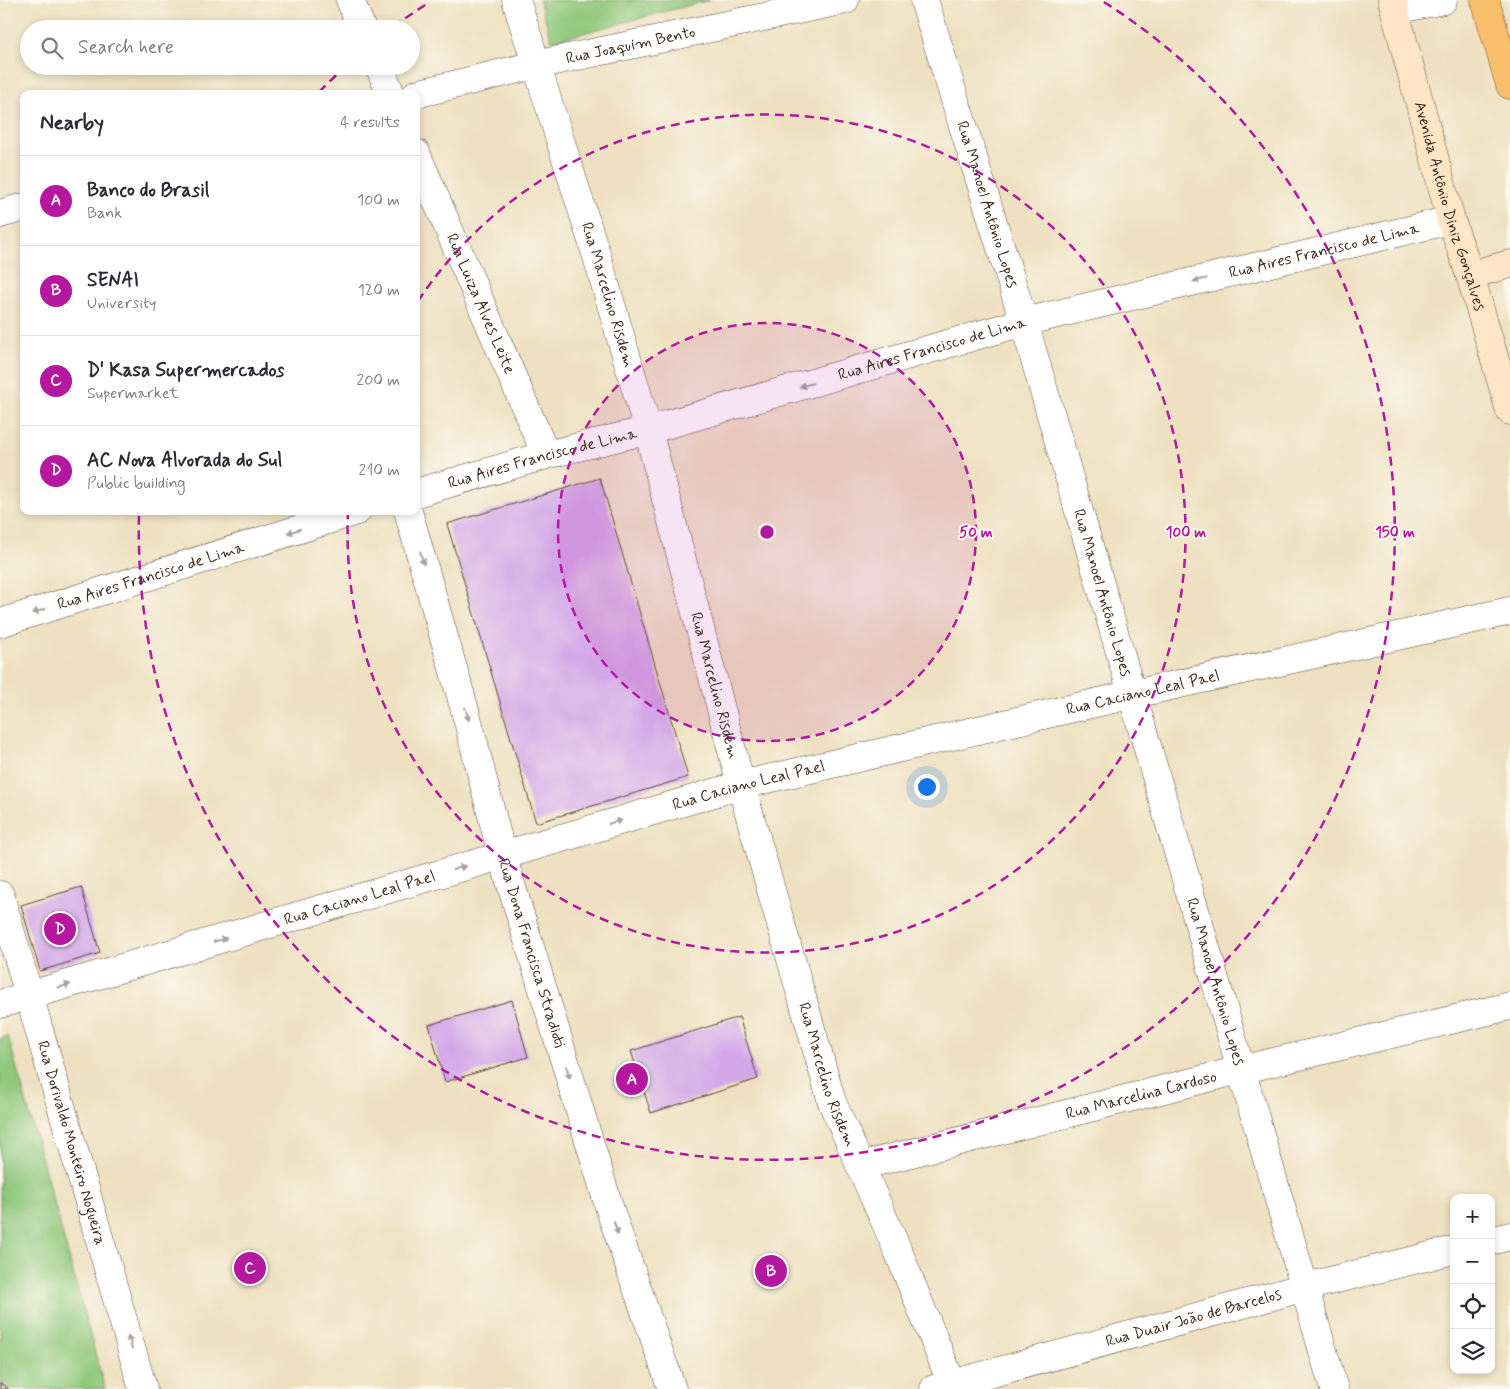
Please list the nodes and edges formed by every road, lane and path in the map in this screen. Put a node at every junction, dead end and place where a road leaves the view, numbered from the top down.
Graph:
1 (350, 0) edge
2 (516, 0) edge
3 (845, 0) edge
4 (924, 0) edge
5 (1443, 0) edge
6 (1485, 0) edge
7 (1393, 5) edge
8 (358, 20) edge
9 (535, 65) junction
10 (383, 75) edge
11 (1510, 85) edge
12 (389, 90) edge
13 (420, 93) edge
14 (420, 162) edge
15 (20, 208) edge
16 (0, 214) edge
17 (1451, 220) junction
18 (1510, 264) edge
19 (1470, 275) junction
20 (1024, 322) junction
21 (1510, 411) edge
22 (648, 430) junction
23 (546, 455) junction
24 (420, 492) edge
25 (344, 515) edge
26 (409, 515) edge
27 (1510, 611) edge
28 (0, 623) edge
29 (1134, 694) junction
30 (741, 785) junction
31 (502, 855) junction
32 (0, 895) edge
33 (30, 996) junction
34 (0, 1004) edge
35 (1510, 1006) edge
36 (1240, 1070) junction
37 (860, 1166) junction
38 (1510, 1236) edge
39 (1495, 1240) edge
40 (1450, 1251) edge
41 (1305, 1287) junction
42 (947, 1387) edge
43 (143, 1389) edge
44 (672, 1389) edge
45 (1334, 1389) edge

1 - 8 street
2 - 9 street, Rua Marcelino Risdem
3 - 9 street, Rua Joaquim Bento
4 - 20 street, Rua Manoel Antônio Lopes
5 - 7 street
6 - 11 highway
7 - 17 street, Avenida Antônio Diniz Gonçalves
9 - 13 street, Rua Joaquim Bento
9 - 22 street, Rua Marcelino Risdem
10 - 12 street
14 - 23 street, Rua Luiza Alves Leite
15 - 16 street
17 - 19 street, Avenida Antônio Diniz Gonçalves
17 -> 20 street, Rua Aires Francisco de Lima
18 - 19 street
19 - 21 street, Avenida Antônio Diniz Gonçalves
20 -> 22 street, Rua Aires Francisco de Lima
20 - 29 street, Rua Manoel Antônio Lopes
22 - 23 street, Rua Aires Francisco de Lima
22 - 30 street, Rua Marcelino Risdem
23 - 24 street, Rua Aires Francisco de Lima
25 -> 28 street, Rua Aires Francisco de Lima
26 -> 31 street, Rua Dona Francisca Stradioti
27 - 29 street, Rua Caciano Leal Pael
29 - 30 street, Rua Caciano Leal Pael
29 - 36 street, Rua Manoel Antônio Lopes
31 -> 30 street, Rua Caciano Leal Pael
30 - 37 street, Rua Marcelino Risdem
33 -> 31 street, Rua Caciano Leal Pael
31 -> 44 street, Rua Dona Francisca Stradioti
32 - 33 street, Rua Dorivaldo Monteiro Nogueira
33 - 34 street, Rua Caciano Leal Pael
43 -> 33 street, Rua Dorivaldo Monteiro Nogueira
35 - 36 street, Rua Marcelina Cardoso
36 - 37 street, Rua Marcelina Cardoso
36 - 41 street, Rua Manoel Antônio Lopes
37 - 42 street, Rua Marcelino Risdem
38 - 39 street
40 - 41 street, Rua Duair João de Barcelos
41 - 42 street, Rua Duair João de Barcelos
41 - 45 street, Rua Manoel Antônio Lopes

